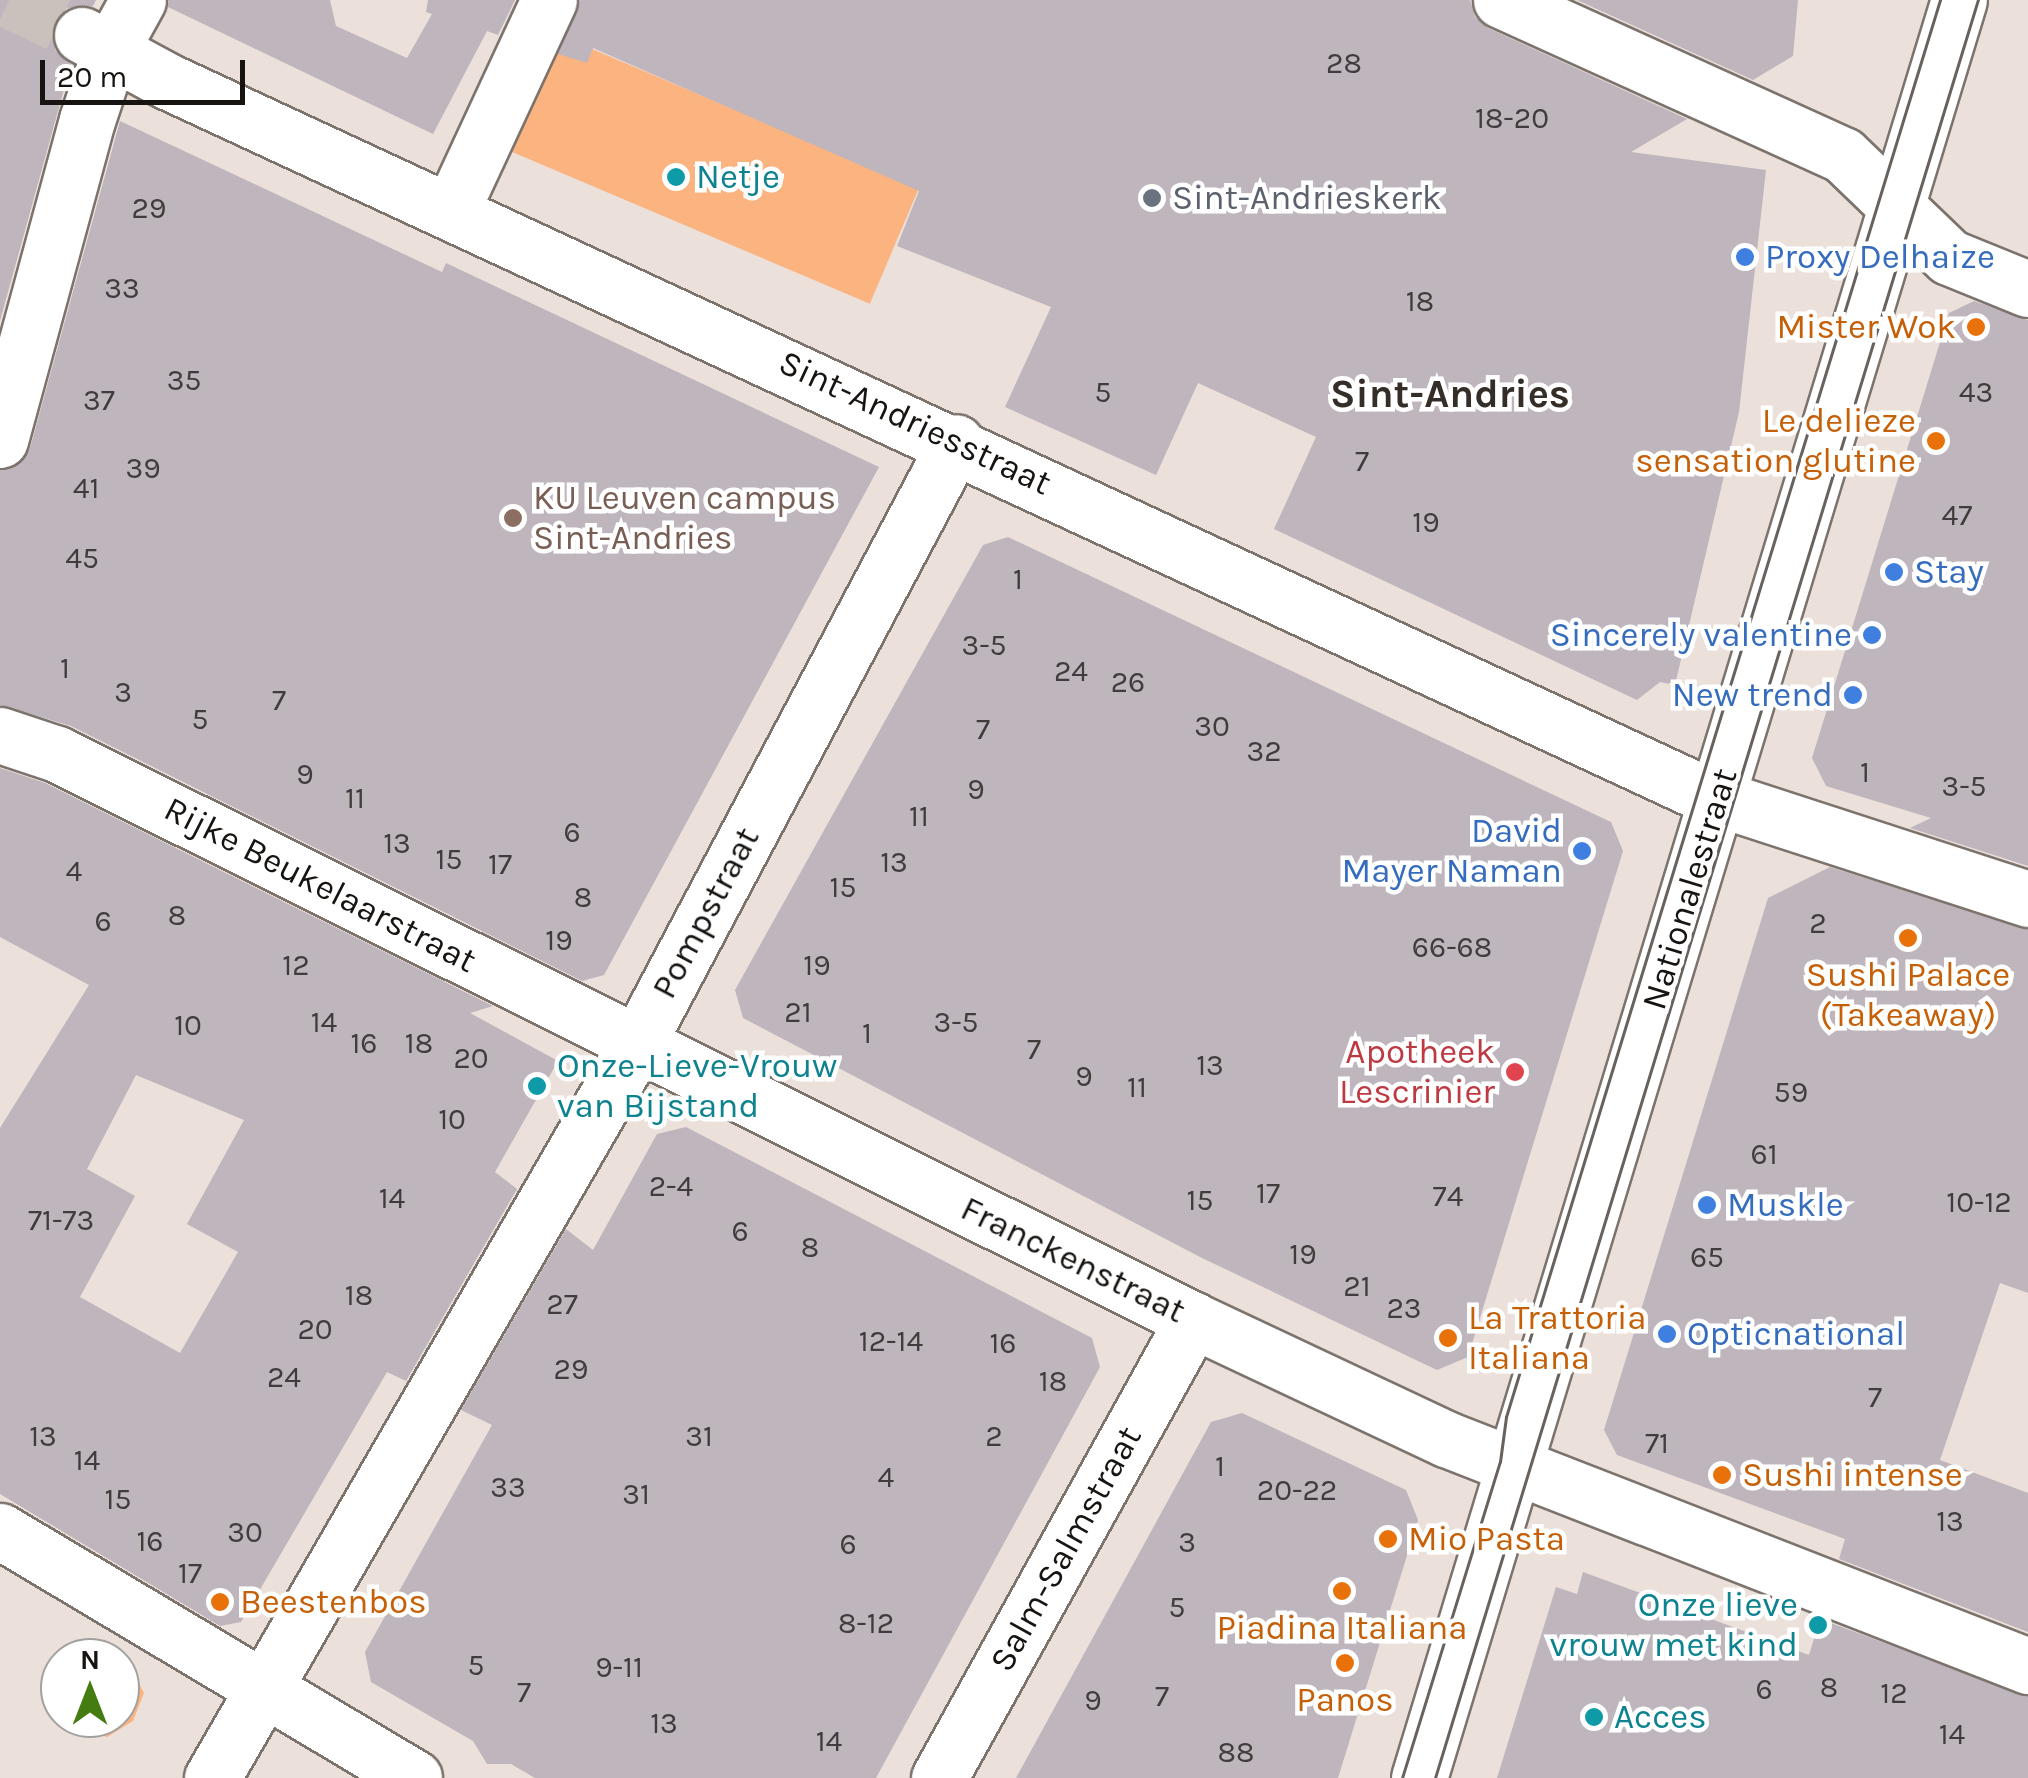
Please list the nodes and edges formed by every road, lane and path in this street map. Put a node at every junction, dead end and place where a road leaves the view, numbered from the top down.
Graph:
1 (138, 0) edge
2 (550, 0) edge
3 (1502, 0) edge
4 (1958, 0) edge
5 (96, 43) junction
6 (1899, 202) junction
7 (452, 209) junction
8 (2028, 289) edge
9 (0, 440) edge
10 (956, 442) junction
11 (0, 736) edge
12 (1718, 800) junction
13 (2028, 899) edge
14 (637, 1044) junction
15 (1193, 1320) junction
16 (1514, 1467) junction
17 (0, 1531) edge
18 (2028, 1666) edge
19 (263, 1688) junction
20 (212, 1778) edge
21 (414, 1778) edge
22 (939, 1778) edge
23 (1419, 1778) edge

1 - 5 street
2 - 7 street
3 - 6 street
4 - 6 street, Nationalestraat
5 - 7 street, Sint-Andriesstraat
5 - 9 street
6 - 8 street
6 - 12 street, Nationalestraat
7 - 10 street, Sint-Andriesstraat
10 - 12 street, Sint-Andriesstraat
10 - 14 street, Pompstraat
11 - 14 street, Rijke Beukelaarstraat
12 - 13 street, Sint-Andriesstraat
12 - 16 street, Nationalestraat
14 - 15 street, Franckenstraat
14 - 19 street, Pompstraat
15 - 16 street, Franckenstraat
15 - 22 street, Salm-Salmstraat
16 - 18 street, Franckenstraat
16 - 23 street, Nationalestraat
17 - 19 street
19 - 20 street, Pompstraat
19 - 21 street

